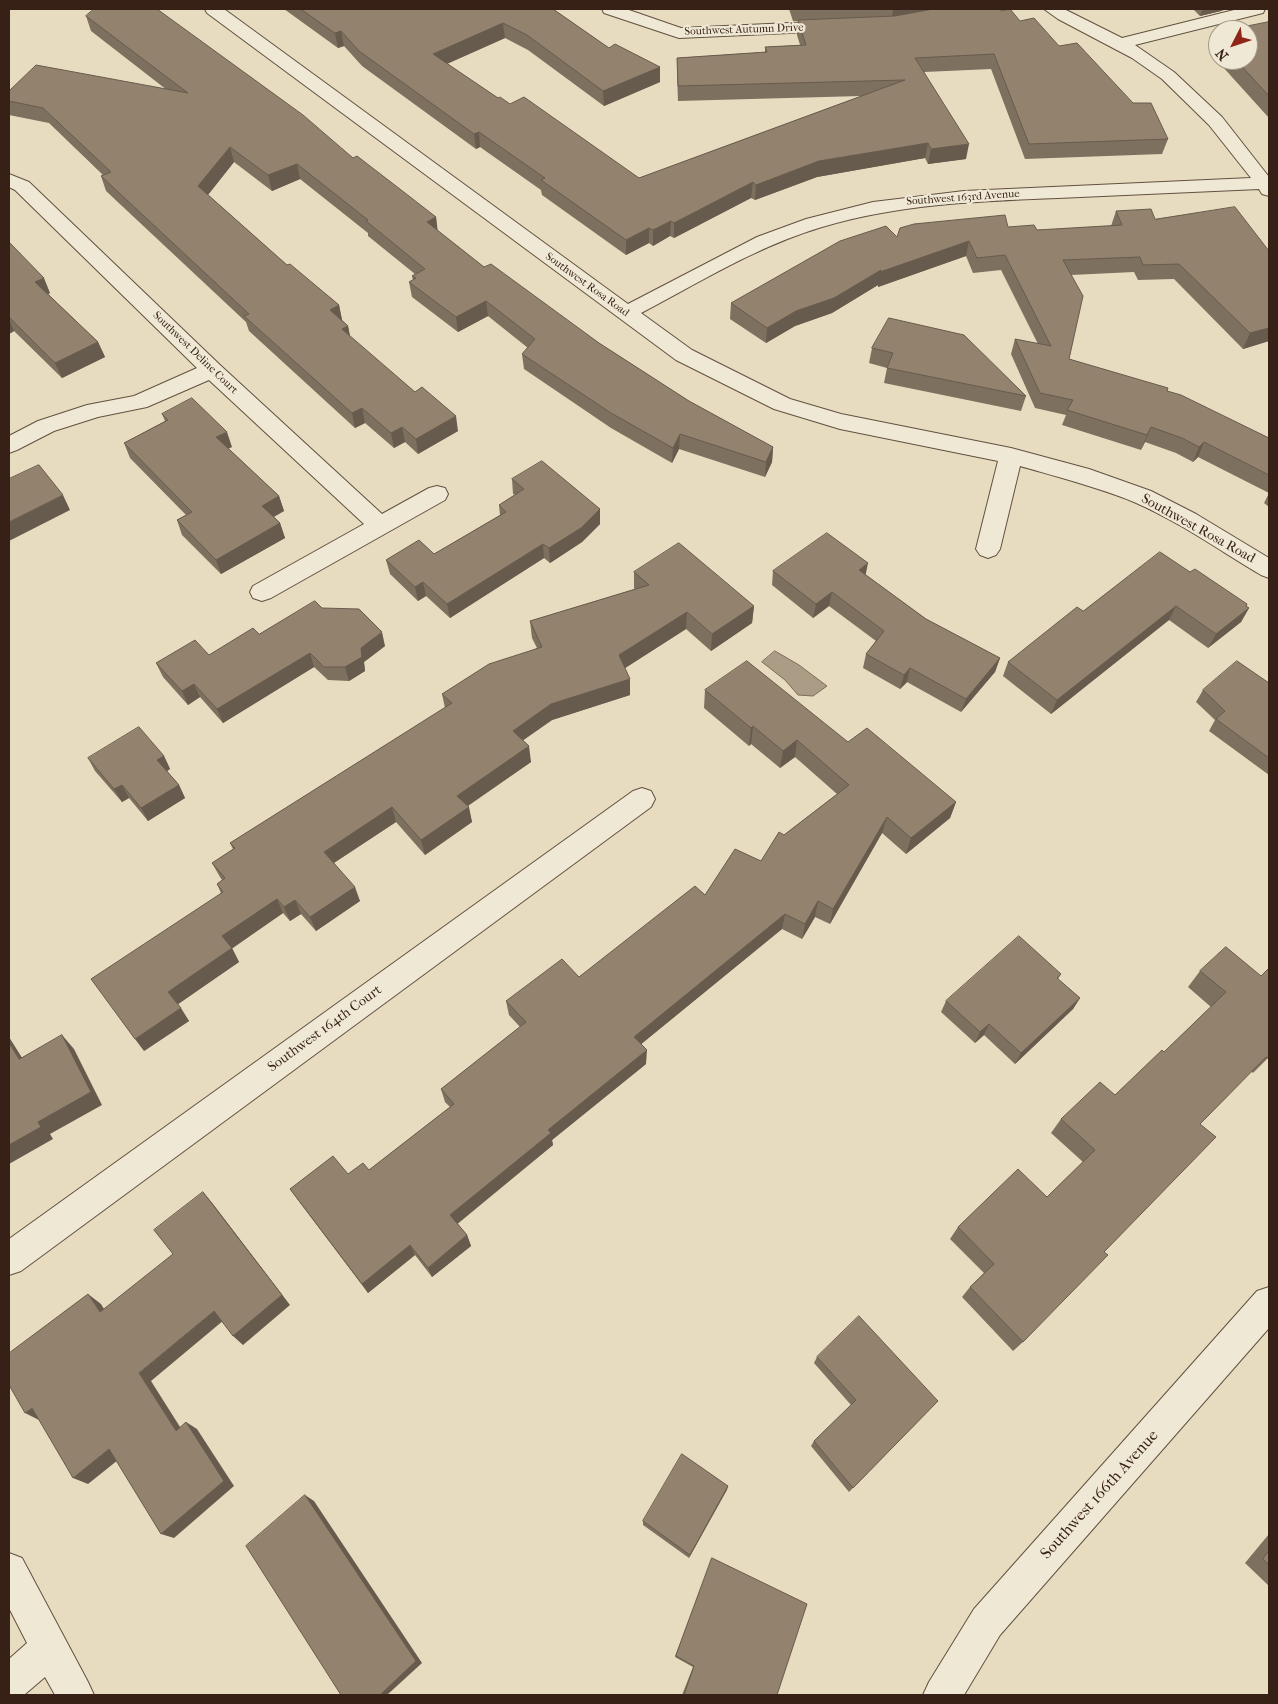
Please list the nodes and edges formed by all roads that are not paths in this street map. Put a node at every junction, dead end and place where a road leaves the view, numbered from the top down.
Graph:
1 (214, 9) edge
2 (610, 9) edge
3 (1052, 9) edge
4 (1257, 9) edge
5 (853, 26) edge
6 (1120, 44) junction
7 (9, 180) edge
8 (1267, 186) edge
9 (626, 314) junction
10 (212, 370) junction
11 (9, 445) edge
12 (1010, 456) junction
13 (438, 494) dead end
14 (380, 526) junction
15 (988, 549) dead end
16 (1269, 569) edge
17 (262, 592) dead end
18 (642, 800) dead end
19 (9, 1259) edge
20 (1269, 1303) edge
21 (9, 1571) edge
22 (50, 1649) junction
23 (9, 1683) edge
24 (75, 1695) edge
25 (942, 1695) edge

1 - 9 street, Southwest Rosa Road
2 - 5 street, Southwest Autumn Drive
3 - 6 street
4 - 6 street
6 - 8 street
7 - 10 street, Southwest Deline Court
8 - 9 street, Southwest 163rd Avenue
9 - 12 street, Southwest Rosa Road
10 - 11 street
10 - 14 street, Southwest Deline Court
12 - 15 street
12 - 16 street, Southwest Rosa Road
13 - 14 street
14 - 17 street
18 - 19 street, Southwest 164th Court
20 - 25 street, Southwest 166th Avenue
21 - 22 street
22 - 23 street
22 - 24 street

